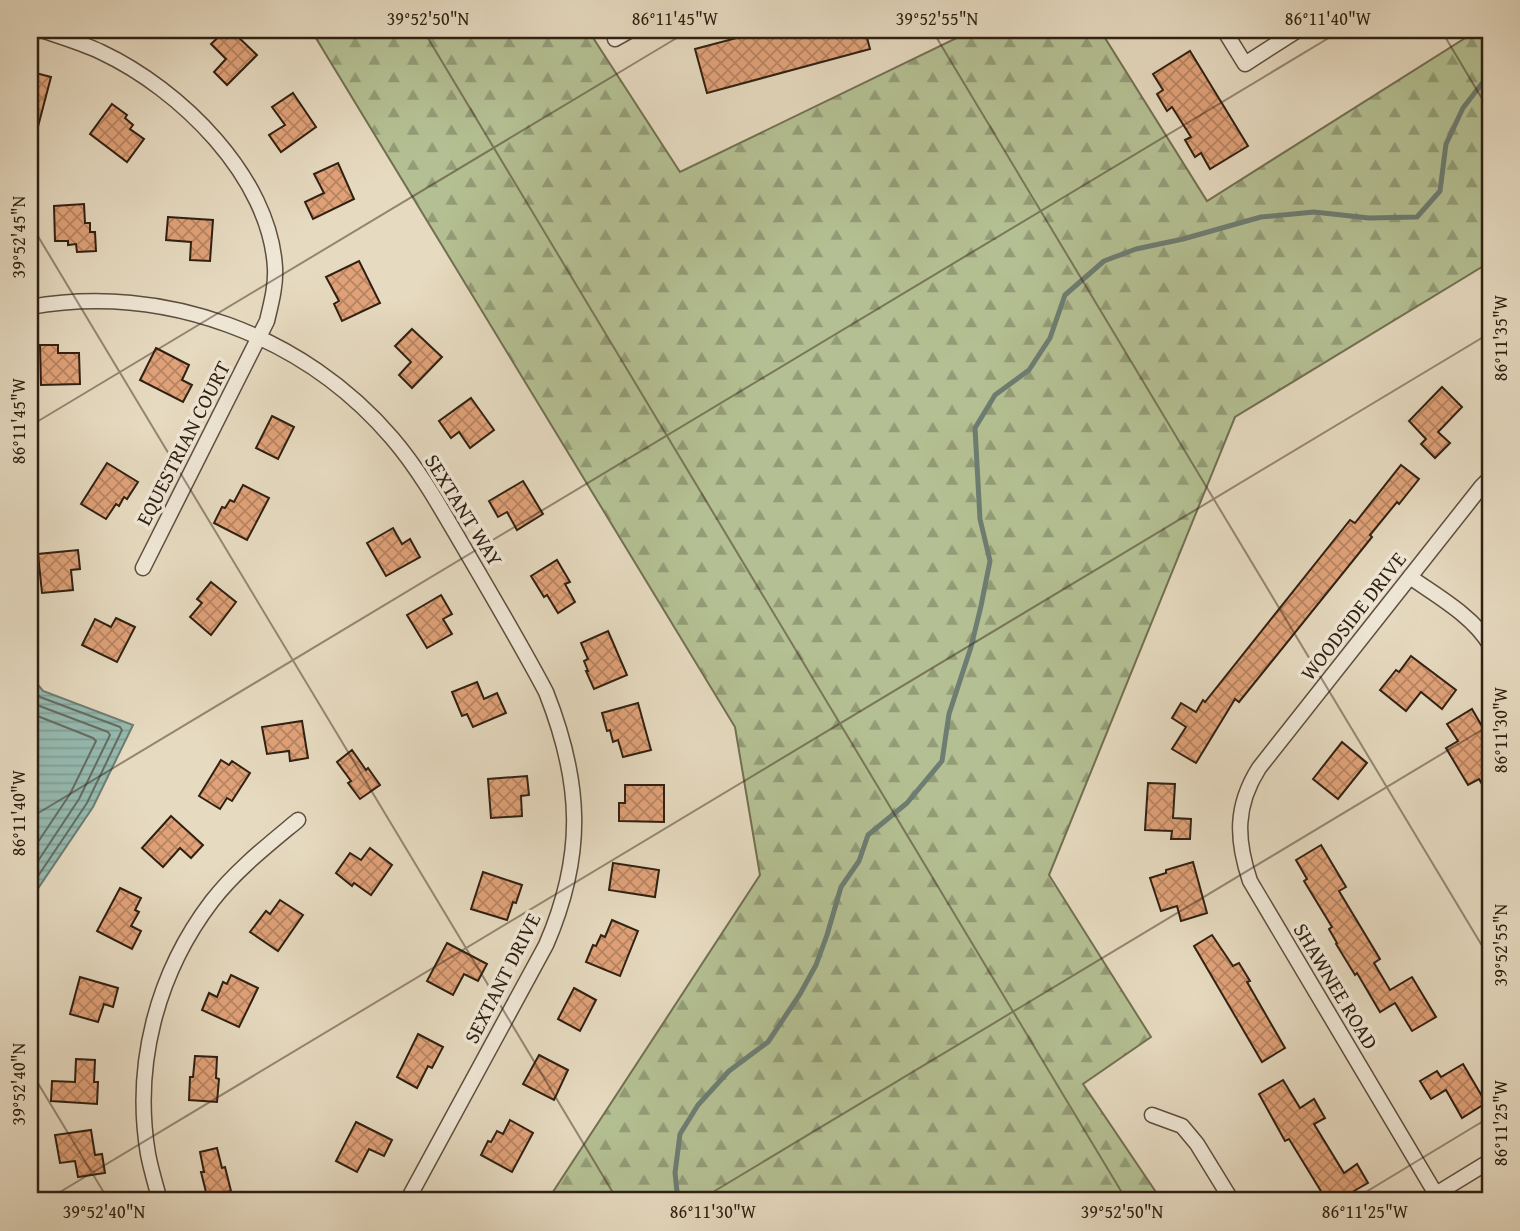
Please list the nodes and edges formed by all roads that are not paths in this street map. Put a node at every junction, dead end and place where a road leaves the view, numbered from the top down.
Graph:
1 (41, 30) edge
2 (631, 30) edge
3 (1224, 30) edge
4 (1298, 30) edge
5 (615, 39) dead end
6 (30, 307) edge
7 (260, 337) junction
8 (1490, 478) edge
9 (143, 568) dead end
10 (1410, 576) junction
11 (1490, 645) edge
12 (568, 756) joint
13 (1252, 782) joint
14 (298, 820) dead end
15 (1152, 1115) dead end
16 (1490, 1161) edge
17 (1438, 1198) edge
18 (160, 1201) edge
19 (407, 1201) edge
20 (1232, 1201) edge

1 - 7 street, EQUESTRIAN COURT
2 - 5 street
3 - 4 street
6 - 7 street, SEXTANT WAY
7 - 9 street, EQUESTRIAN COURT
7 - 12 street, SEXTANT WAY
8 - 10 street, WOODSIDE DRIVE
10 - 11 street
10 - 13 street, WOODSIDE DRIVE
12 - 19 street, SEXTANT DRIVE
13 - 17 street, SHAWNEE ROAD
14 - 18 street
15 - 20 street
16 - 17 street

